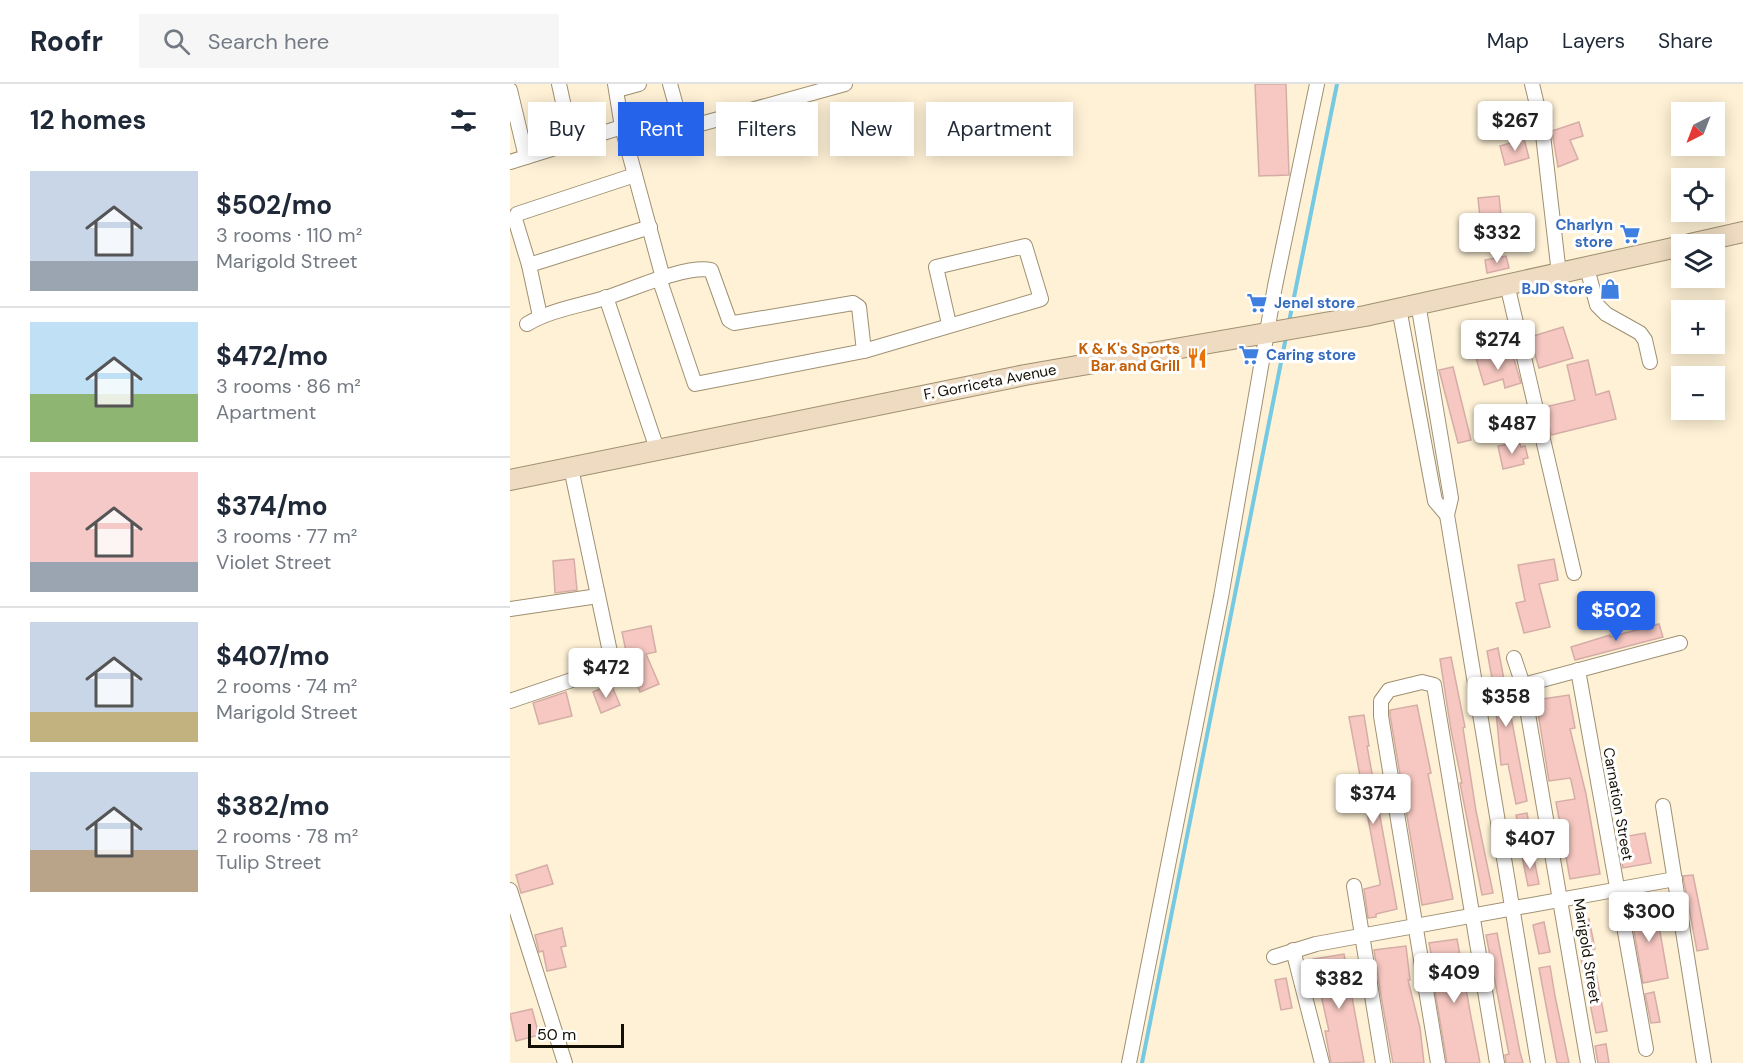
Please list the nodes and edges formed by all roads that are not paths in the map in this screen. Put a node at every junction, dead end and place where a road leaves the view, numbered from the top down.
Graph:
1 (559, 84) edge
2 (639, 84) edge
3 (670, 84) edge
4 (844, 84) edge
5 (1317, 84) edge
6 (1532, 84) edge
7 (616, 87) edge
8 (510, 90) edge
9 (563, 102) edge
10 (618, 102) edge
11 (529, 156) edge
12 (630, 156) edge
13 (526, 157) junction
14 (510, 162) edge
15 (635, 175) junction
16 (650, 227) junction
17 (1743, 232) edge
18 (1725, 236) edge
19 (1671, 249) edge
20 (529, 265) junction
21 (1587, 268) junction
22 (1559, 274) junction
23 (661, 278) junction
24 (1507, 284) junction
25 (606, 297) junction
26 (1408, 305) junction
27 (540, 316) junction
28 (527, 324) dead end
29 (950, 324) junction
30 (1266, 332) junction
31 (864, 351) junction
32 (1650, 362) dead end
33 (657, 449) junction
34 (571, 468) junction
35 (510, 480) edge
36 (1574, 573) dead end
37 (598, 596) junction
38 (510, 609) edge
39 (1680, 643) dead end
40 (1514, 658) dead end
41 (1578, 670) junction
42 (1523, 685) junction
43 (510, 700) edge
44 (1663, 806) dead end
45 (1675, 879) junction
46 (1354, 886) dead end
47 (510, 890) edge
48 (1616, 890) junction
49 (1562, 900) junction
50 (1512, 909) junction
51 (1473, 916) junction
52 (1414, 927) junction
53 (1363, 936) junction
54 (1293, 950) junction
55 (1274, 957) dead end
56 (1646, 1049) dead end
57 (565, 1063) edge
58 (1129, 1063) edge
59 (1322, 1063) edge
60 (1383, 1063) edge
61 (1438, 1063) edge
62 (1497, 1063) edge
63 (1538, 1063) edge
64 (1588, 1063) edge
65 (1704, 1063) edge

1 - 9 street
2 - 7 street
3 - 4 street
5 - 30 street
6 - 22 street
7 - 10 street
8 - 13 street
11 - 13 street
12 - 15 street
13 - 14 street
15 - 16 street
15 - 20 street
16 - 20 street
16 - 23 street
17 - 18 main road
19 - 21 main road, F. Gorriceta Avenue
20 - 27 street
21 - 22 main road, F. Gorriceta Avenue
21 - 32 street
22 - 24 main road, F. Gorriceta Avenue
23 - 25 street
23 - 31 street
23 - 31 street
24 - 26 main road, F. Gorriceta Avenue
24 - 36 street
25 - 27 street
25 - 33 street
26 - 30 main road, F. Gorriceta Avenue
26 - 50 street
27 - 28 street
29 - 29 street
29 - 31 street
30 - 33 main road, F. Gorriceta Avenue
30 - 58 street
33 - 34 main road, F. Gorriceta Avenue
34 - 35 main road, F. Gorriceta Avenue
34 - 37 street
37 - 38 street
37 - 43 street
39 - 41 street
40 - 42 street, Marigold Street
41 - 42 street
41 - 48 street, Carnation Street
42 - 49 street, Marigold Street
44 - 45 street
45 - 48 street
45 - 65 street
46 - 53 street
47 - 57 street
48 - 49 street
48 - 56 street, Carnation Street
49 - 50 street
49 - 64 street, Marigold Street
50 - 51 street
50 - 63 street
51 - 52 street
51 - 52 street
51 - 62 street
52 - 53 street
52 - 61 street
53 - 54 street
53 - 60 street
54 - 55 street
54 - 59 street

